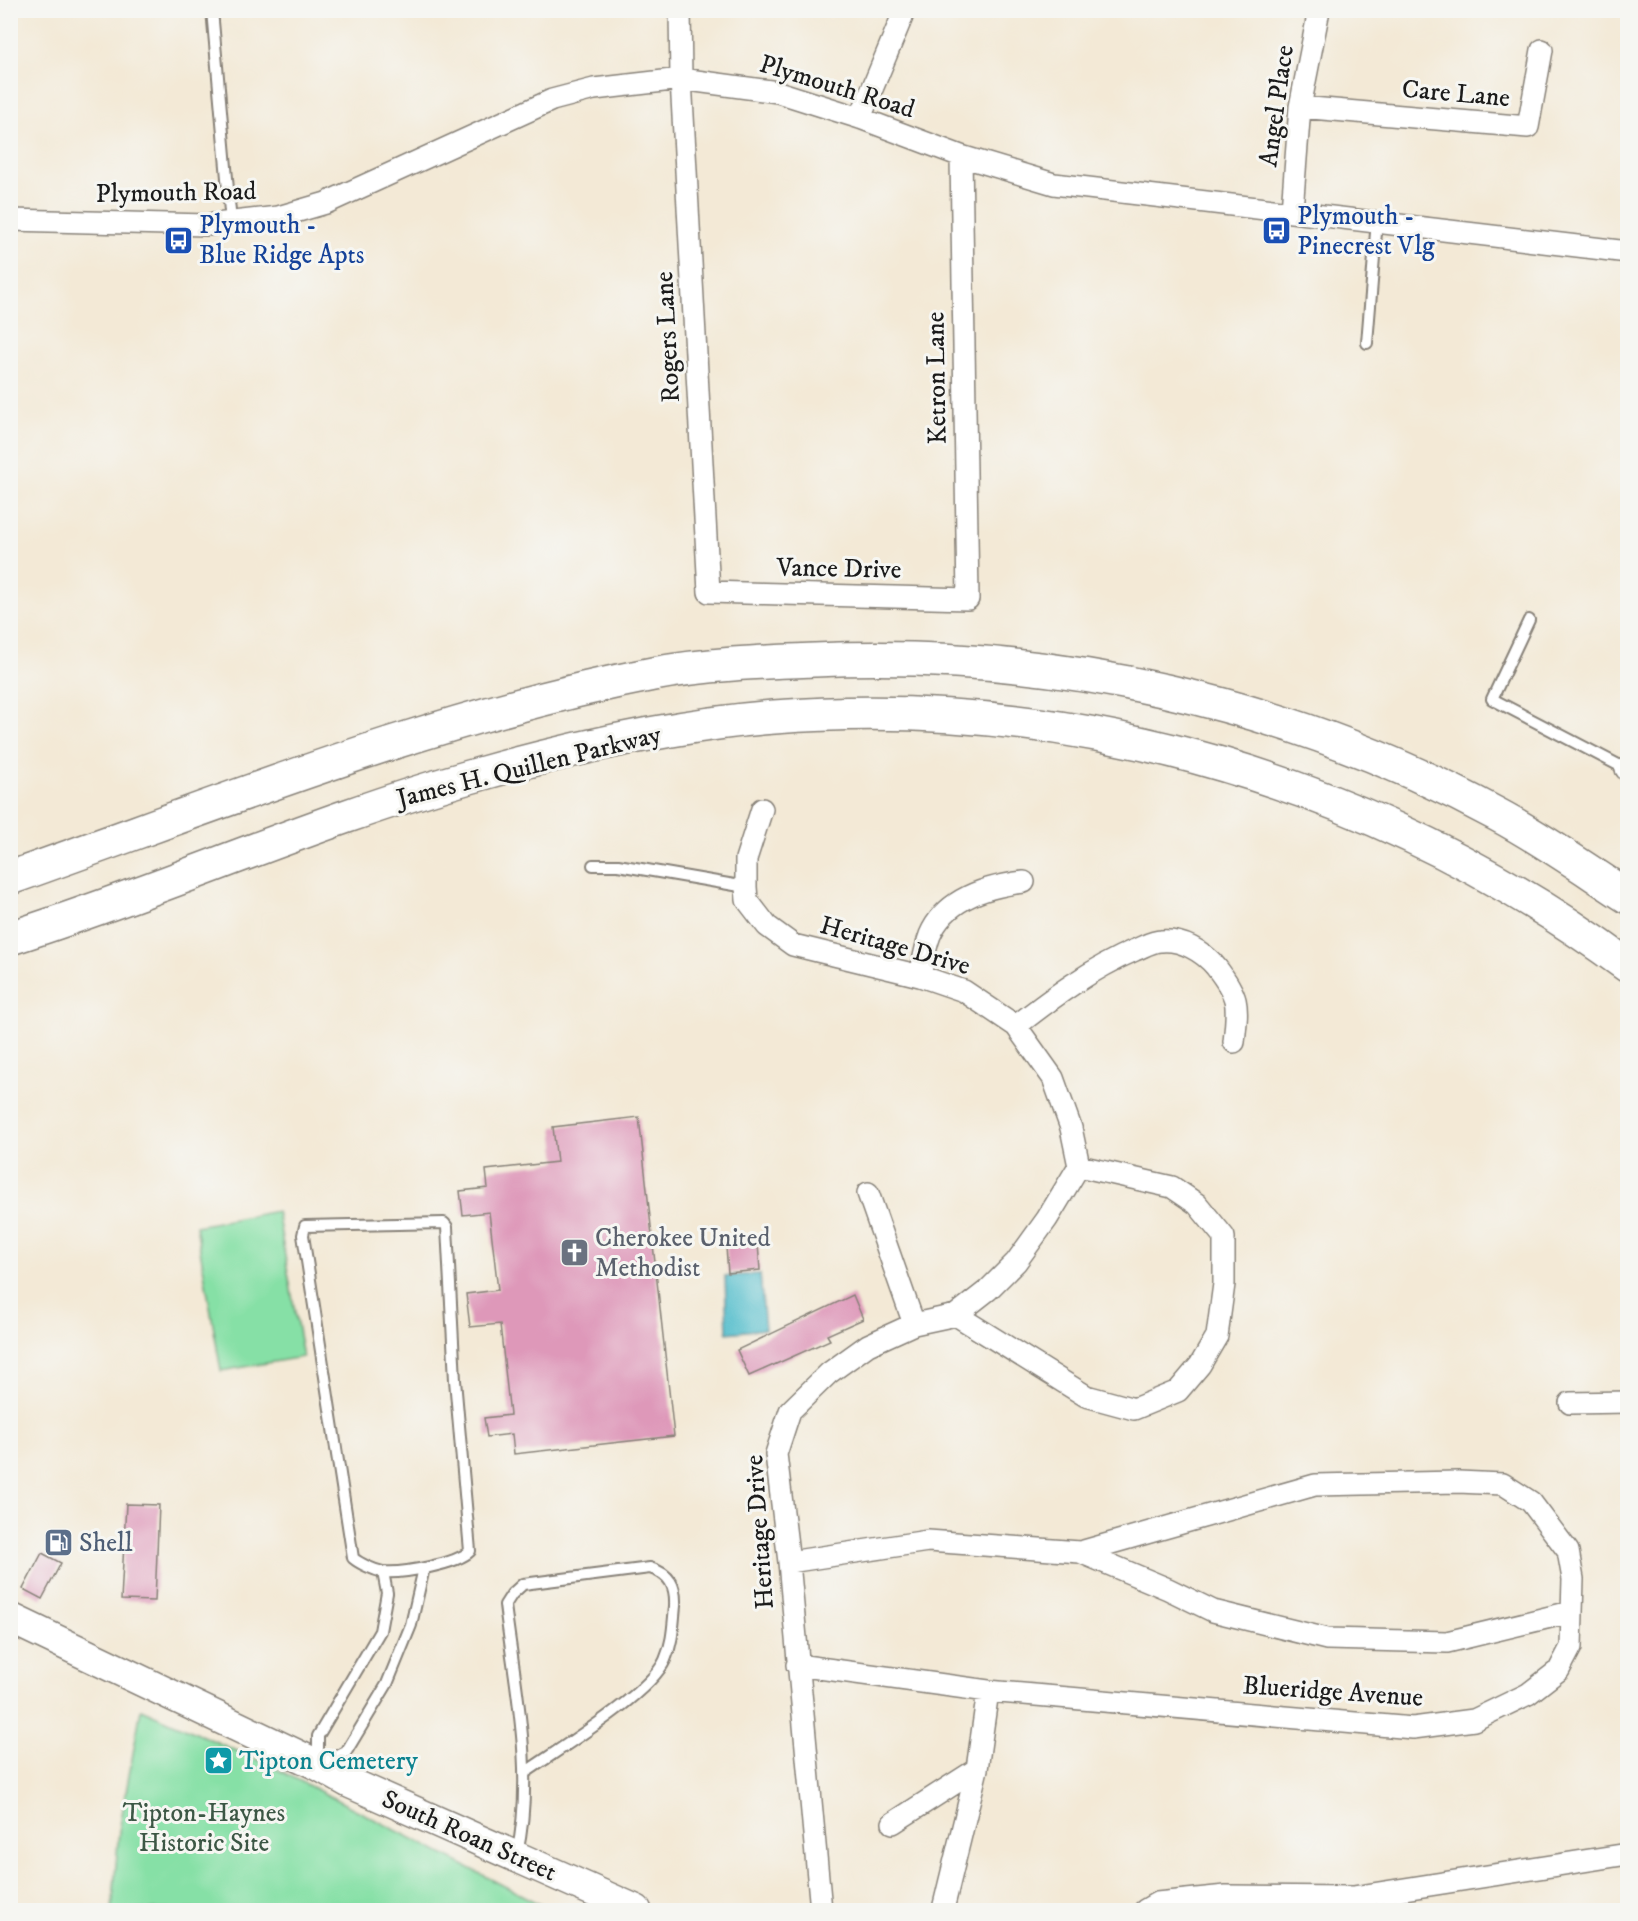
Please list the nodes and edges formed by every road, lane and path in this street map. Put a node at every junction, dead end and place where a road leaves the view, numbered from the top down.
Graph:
1 (212, 10) edge
2 (680, 10) edge
3 (902, 10) edge
4 (1319, 10) edge
5 (1542, 50) dead end
6 (681, 79) junction
7 (1300, 107) junction
8 (860, 118) junction
9 (961, 156) junction
10 (1292, 210) junction
11 (10, 220) edge
12 (1377, 220) junction
13 (231, 223) junction
14 (1628, 252) edge
15 (1367, 343) dead end
16 (709, 592) joint
17 (968, 599) joint
18 (1529, 620) dead end
19 (1627, 770) edge
20 (762, 809) dead end
21 (592, 865) dead end
22 (10, 878) edge
23 (1024, 882) dead end
24 (746, 887) junction
25 (1628, 897) edge
26 (10, 938) edge
27 (1628, 966) edge
28 (920, 976) junction
29 (1016, 1026) junction
30 (1234, 1042) dead end
31 (1079, 1166) junction
32 (868, 1193) dead end
33 (956, 1315) junction
34 (914, 1324) junction
35 (1570, 1402) dead end
36 (1628, 1402) edge
37 (1080, 1552) junction
38 (789, 1562) junction
39 (424, 1568) junction
40 (383, 1572) junction
41 (1571, 1612) junction
42 (10, 1618) edge
43 (797, 1665) junction
44 (988, 1691) junction
45 (318, 1765) junction
46 (977, 1769) junction
47 (526, 1772) junction
48 (892, 1823) dead end
49 (1628, 1854) edge
50 (516, 1857) junction
51 (1353, 1904) edge
52 (944, 1905) dead end
53 (636, 1911) edge
54 (821, 1911) edge
55 (1145, 1911) edge

1 - 13 lane
2 - 6 street, Rogers Lane
3 - 8 street
4 - 7 street, Angel Place
5 - 7 street, Care Lane
6 - 8 street, Plymouth Road
6 - 13 street, Plymouth Road
6 - 16 street, Rogers Lane
7 - 10 street, Angel Place
8 - 9 street, Plymouth Road
9 - 10 street, Plymouth Road
9 - 17 street, Ketron Lane
10 - 12 street, Plymouth Road
11 - 13 street, Plymouth Road
12 - 14 street, Plymouth Road
12 - 15 lane
16 - 17 street, Vance Drive
18 - 19 lane
20 - 24 street, Heritage Drive
21 - 24 lane
22 - 25 highway
23 - 28 street
24 - 28 street, Heritage Drive
26 - 27 highway, James H. Quillen Parkway
28 - 29 street, Heritage Drive
29 - 30 street
29 - 31 street, Heritage Drive
31 - 33 street, Heritage Drive
31 - 33 street
32 - 34 street
33 - 34 street, Heritage Drive
34 - 38 street, Heritage Drive
35 - 36 street
37 - 38 street, Blueridge Avenue
37 - 41 street
37 - 41 street, Blueridge Avenue
38 - 43 street, Heritage Drive
39 - 40 lane
39 - 40 lane
39 - 45 lane
40 - 45 lane
41 - 44 street, Blueridge Avenue
42 - 45 main road, South Roan Street
43 - 44 street, Blueridge Avenue
43 - 54 street, Heritage Drive
44 - 46 street
45 - 50 main road, South Roan Street
46 - 48 street
46 - 52 street
47 - 47 lane
47 - 50 lane
49 - 51 street
50 - 53 main road, South Roan Street
51 - 55 street

